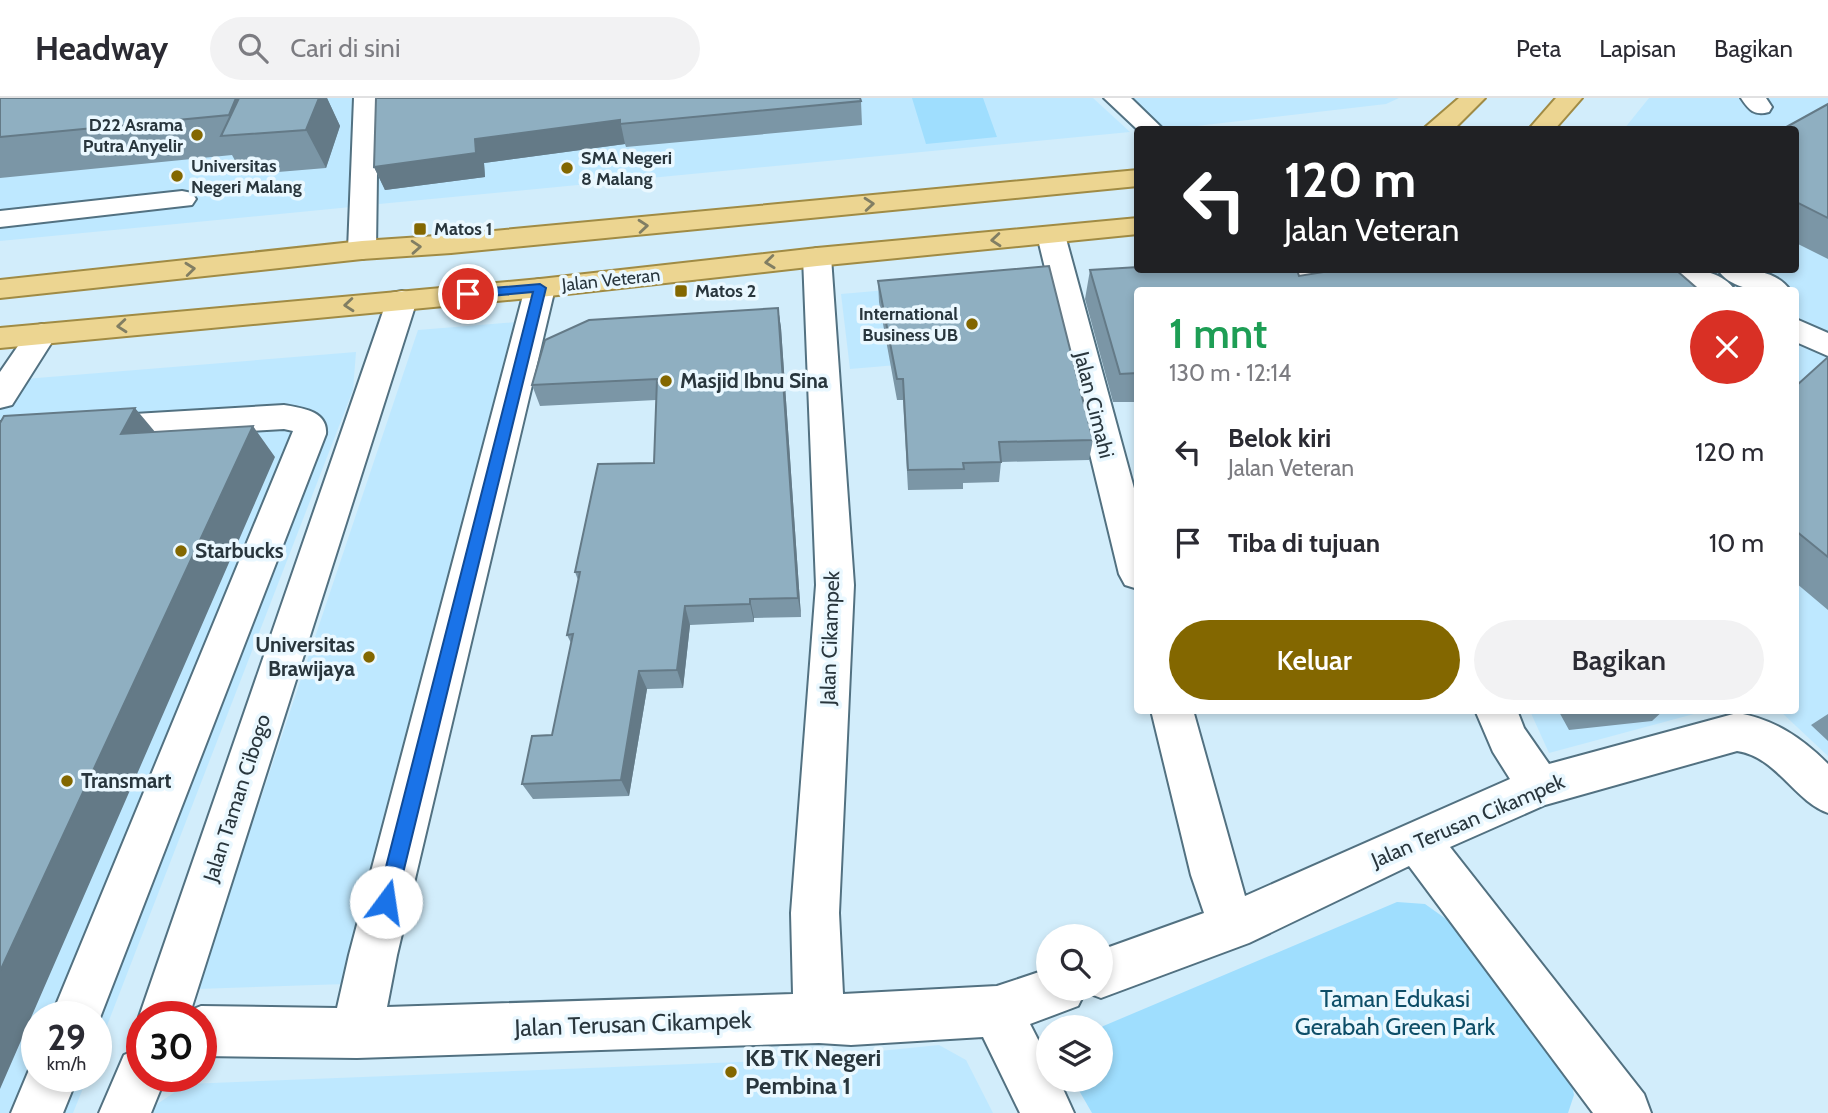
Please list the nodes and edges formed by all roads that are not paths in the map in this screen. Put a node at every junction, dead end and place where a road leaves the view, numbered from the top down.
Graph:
1 (366, 98) edge
2 (1116, 98) edge
3 (1473, 98) edge
4 (1570, 98) edge
5 (1148, 126) edge
6 (1441, 126) edge
7 (1544, 126) edge
8 (1134, 178) edge
9 (927, 198) junction
10 (181, 199) dead end
11 (0, 219) edge
12 (1134, 226) edge
13 (1051, 235) junction
14 (942, 244) junction
15 (362, 250) junction
16 (817, 257) junction
17 (1685, 273) edge
18 (1739, 273) edge
19 (1714, 287) edge
20 (1769, 287) edge
21 (540, 288) junction
22 (0, 289) edge
23 (402, 300) junction
24 (1799, 302) edge
25 (1828, 317) edge
26 (1799, 330) edge
27 (42, 334) junction
28 (0, 338) edge
29 (1828, 345) edge
30 (0, 397) edge
31 (0, 434) edge
32 (1134, 558) edge
33 (1173, 714) edge
34 (1498, 714) edge
35 (1539, 787) junction
36 (1828, 793) edge
37 (1417, 840) junction
38 (1232, 926) junction
39 (1113, 970) edge
40 (1036, 998) edge
41 (81, 1001) edge
42 (169, 1001) edge
43 (997, 1011) junction
44 (819, 1018) junction
45 (217, 1031) edge
46 (357, 1033) junction
47 (46, 1092) edge
48 (134, 1092) edge
49 (37, 1113) edge
50 (125, 1113) edge
51 (1048, 1113) edge
52 (1625, 1113) edge

1 - 15 street
2 - 5 street
3 - 6 main road
4 - 7 main road
8 - 9 main road
9 - 14 main road
15 -> 9 main road
10 - 11 street
12 - 13 main road, Jalan Veteran
13 -> 14 main road, Jalan Veteran
13 - 32 street, Jalan Cimahi
14 - 16 main road, Jalan Veteran
22 -> 15 main road
16 -> 21 main road, Jalan Veteran
16 - 44 street, Jalan Cikampek
17 - 19 street
18 - 20 street
21 - 23 main road, Jalan Veteran
21 - 46 street
23 -> 27 main road, Jalan Veteran
23 - 42 street, Jalan Taman Cibogo
24 - 25 street
26 - 29 street
27 - 28 main road, Jalan Veteran
27 - 30 street
31 - 41 street
33 - 38 street
34 - 35 street
35 - 36 street, Jalan Terusan Cikampek
35 - 37 street, Jalan Terusan Cikampek
37 - 38 street, Jalan Terusan Cikampek
37 - 52 street
38 - 39 street, Jalan Terusan Cikampek
40 - 43 street, Jalan Terusan Cikampek
43 - 44 street, Jalan Terusan Cikampek
43 - 51 street
44 - 46 street, Jalan Terusan Cikampek
45 - 46 street, Jalan Terusan Cikampek
47 - 49 street
48 - 50 street

